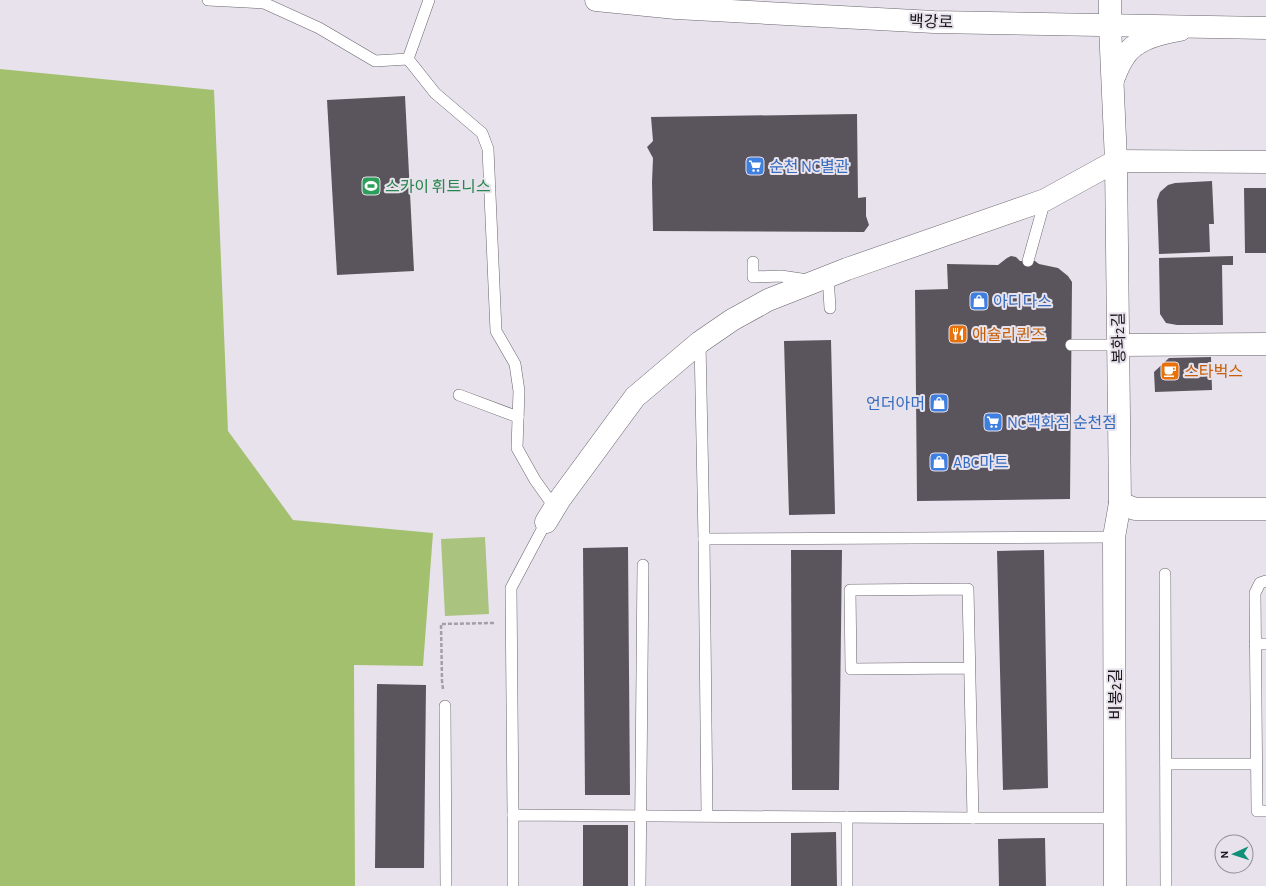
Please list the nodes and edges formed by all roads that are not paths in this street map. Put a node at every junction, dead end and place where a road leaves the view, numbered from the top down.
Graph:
1 (208, 0) edge
2 (429, 0) edge
3 (596, 0) edge
4 (1110, 0) edge
5 (1110, 26) junction
6 (1210, 28) junction
7 (1266, 28) edge
8 (408, 59) junction
9 (1113, 81) junction
10 (1116, 161) junction
11 (1266, 162) edge
12 (1044, 200) junction
13 (1028, 261) dead end
14 (753, 262) dead end
15 (822, 279) junction
16 (830, 308) dead end
17 (700, 342) junction
18 (1266, 344) edge
19 (1071, 345) dead end
20 (1118, 345) junction
21 (459, 395) dead end
22 (518, 417) junction
23 (1120, 503) junction
24 (1266, 509) edge
25 (551, 515) junction
26 (1114, 537) junction
27 (704, 539) junction
28 (643, 564) dead end
29 (1165, 574) dead end
30 (1266, 581) edge
31 (1260, 644) edge
32 (969, 668) junction
33 (445, 706) road end
34 (1261, 708) edge
35 (1166, 764) junction
36 (1256, 764) junction
37 (1266, 811) edge
38 (513, 815) junction
39 (642, 815) junction
40 (707, 816) junction
41 (847, 817) junction
42 (973, 818) junction
43 (1115, 818) junction
44 (446, 886) edge
45 (512, 886) edge
46 (640, 886) edge
47 (847, 886) edge
48 (1115, 886) edge
49 (1166, 886) edge

1 - 8 lane
2 - 8 lane
3 - 5 street, 백강로
4 - 5 street, 봉화2길
5 - 6 street, 백강로
5 - 9 street, 봉화2길
6 - 7 street, 백강로
6 - 9 street
8 - 22 lane
9 - 10 street, 봉화2길
10 - 11 street
10 - 12 street
10 - 20 street, 봉화2길
12 - 13 lane
12 - 15 street
14 - 15 lane
15 - 16 lane
15 - 17 street
17 - 25 street
17 - 27 lane
18 - 20 street
19 - 20 lane
20 - 23 street, 봉화2길
21 - 22 lane
22 - 25 lane
23 - 24 street
23 - 26 street, 비봉2길
25 - 38 lane
26 - 27 lane
26 - 43 street, 비봉2길
27 - 40 lane
28 - 39 lane
29 - 35 lane
30 - 31 lane
31 - 34 lane
32 - 32 lane
32 - 42 lane
33 - 44 lane
34 - 36 lane
35 - 36 lane
35 - 49 lane
36 - 37 lane
38 - 39 lane
38 - 45 lane
39 - 40 lane
39 - 46 lane
40 - 41 lane
41 - 42 lane
41 - 47 lane
42 - 43 lane
43 - 48 street, 비봉2길

